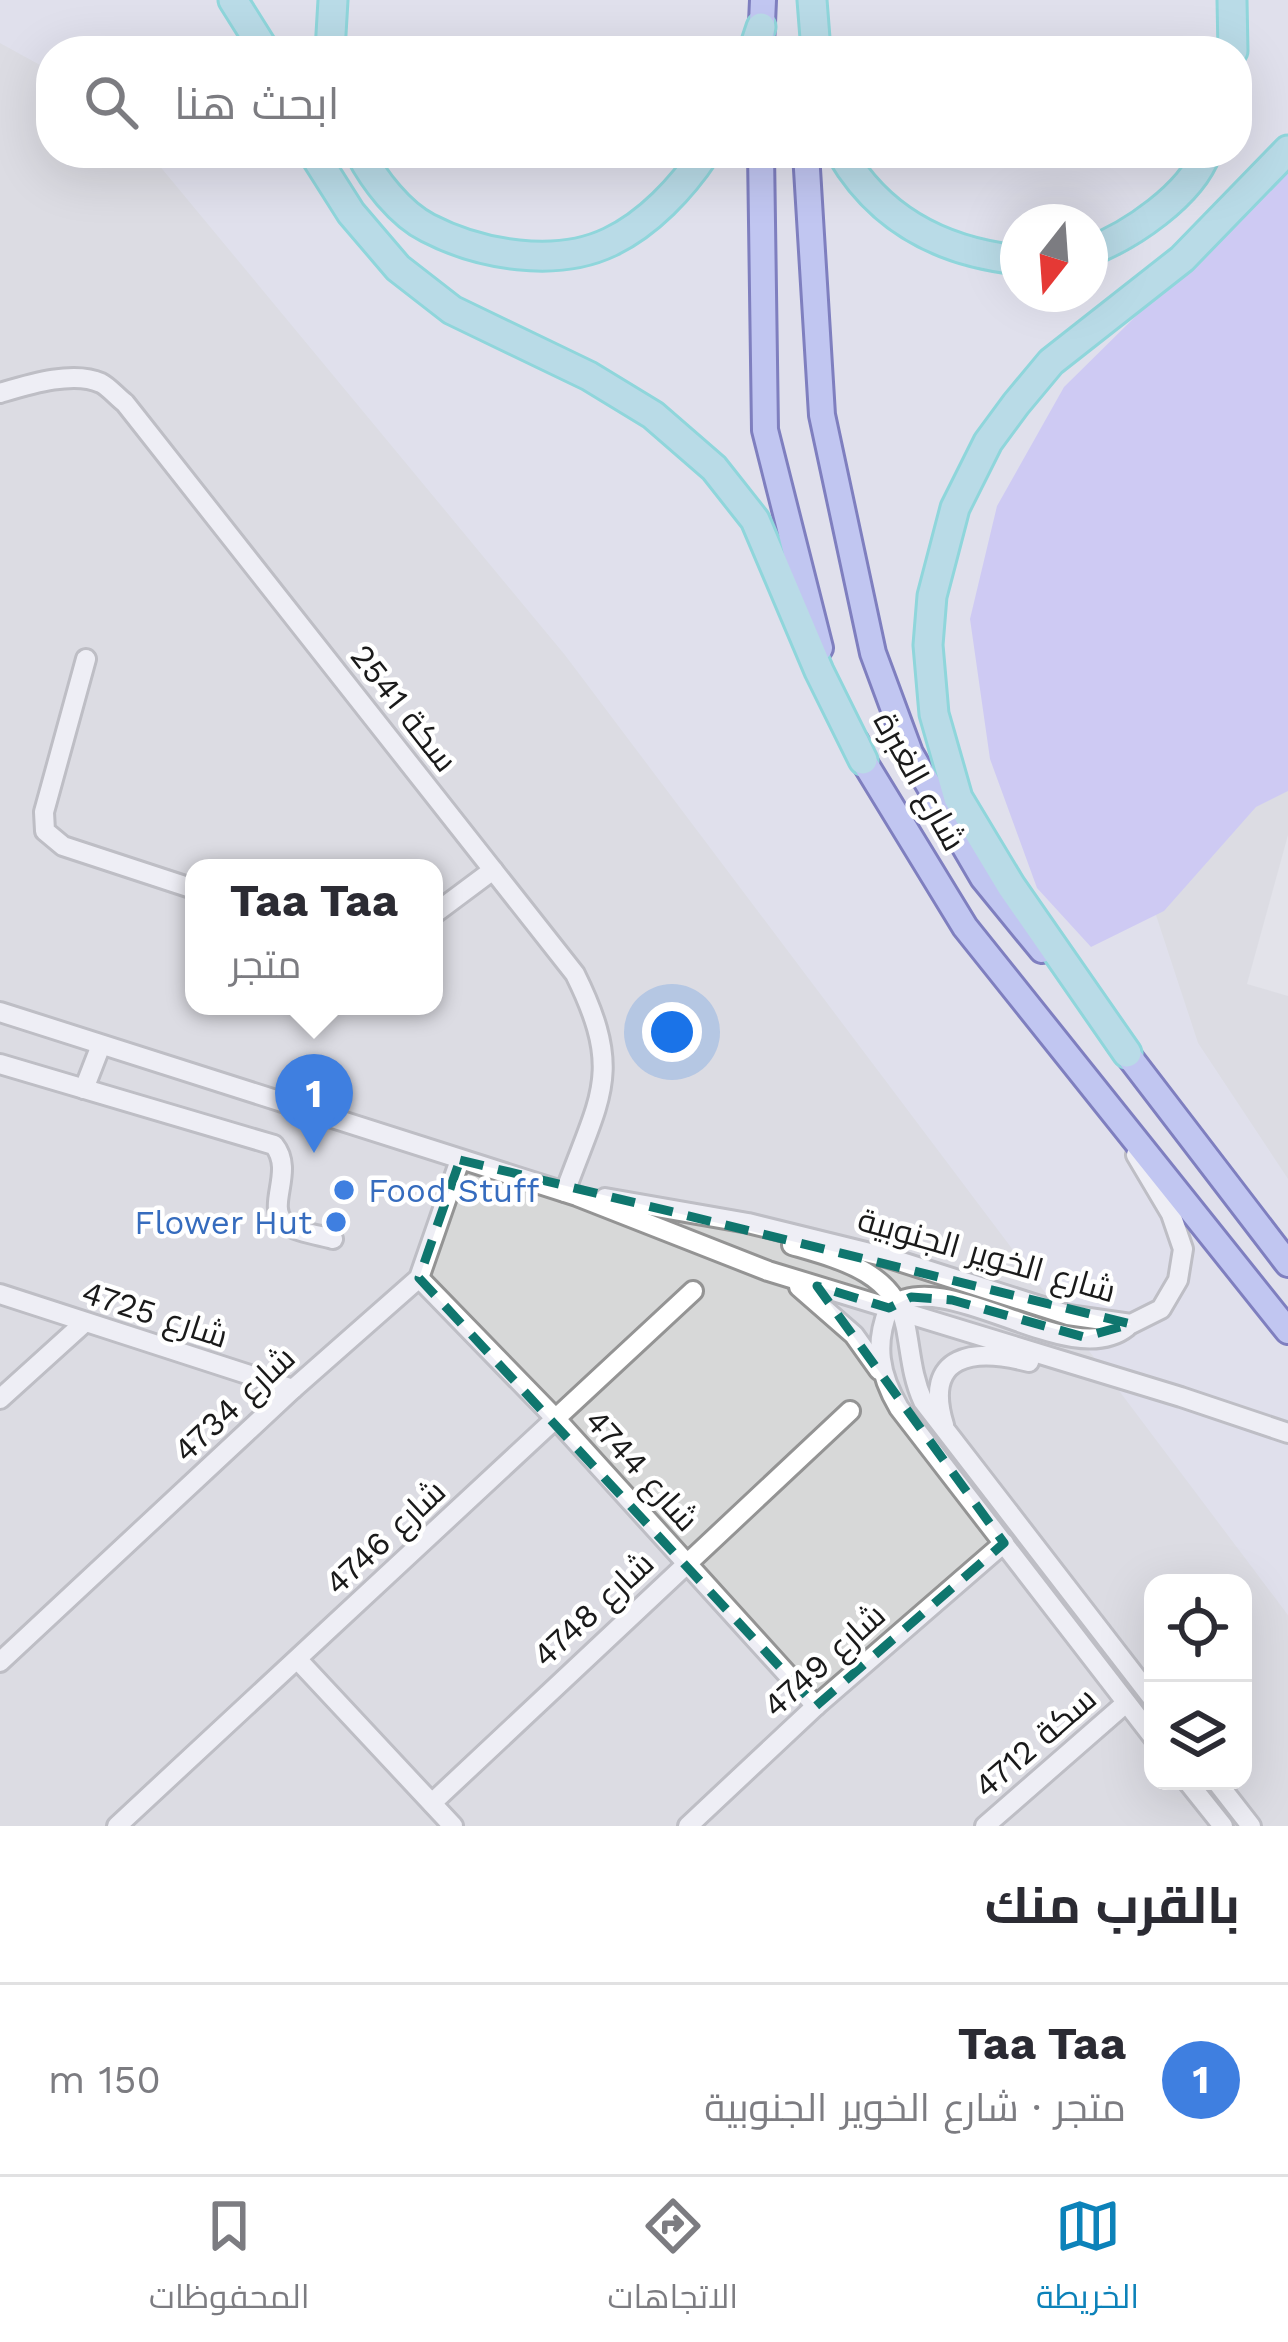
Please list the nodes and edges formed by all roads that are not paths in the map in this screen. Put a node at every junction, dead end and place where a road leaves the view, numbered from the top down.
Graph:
1 (233, 0) edge
2 (333, 0) edge
3 (802, 0) edge
4 (812, 0) edge
5 (1232, 0) edge
6 (256, 36) edge
7 (331, 36) edge
8 (801, 36) edge
9 (815, 36) edge
10 (1233, 36) edge
11 (1288, 150) edge
12 (322, 168) edge
13 (368, 168) edge
14 (695, 168) edge
15 (761, 168) edge
16 (807, 168) edge
17 (852, 168) edge
18 (1198, 168) edge
19 (1108, 243) edge
20 (1000, 258) edge
21 (0, 393) edge
22 (86, 659) dead end
23 (863, 760) junction
24 (494, 870) junction
25 (185, 886) edge
26 (443, 907) edge
27 (0, 1012) edge
28 (101, 1045) junction
29 (1127, 1053) junction
30 (0, 1064) edge
31 (84, 1089) junction
32 (1111, 1111) junction
33 (460, 1160) junction
34 (571, 1194) junction
35 (660, 1210) junction
36 (333, 1239) dead end
37 (1288, 1264) edge
38 (768, 1271) junction
39 (419, 1278) junction
40 (693, 1291) dead end
41 (0, 1294) edge
42 (897, 1307) junction
43 (84, 1322) junction
44 (1131, 1324) junction
45 (1288, 1331) edge
46 (884, 1379) junction
47 (293, 1389) junction
48 (1181, 1396) junction
49 (0, 1399) edge
50 (850, 1411) dead end
51 (556, 1419) junction
52 (1288, 1433) edge
53 (952, 1440) junction
54 (1004, 1543) junction
55 (686, 1564) junction
56 (298, 1660) junction
57 (0, 1662) edge
58 (1144, 1687) edge
59 (1126, 1703) junction
60 (816, 1706) junction
61 (1144, 1726) edge
62 (1194, 1790) edge
63 (1223, 1790) edge
64 (432, 1803) junction
65 (116, 1826) edge
66 (453, 1826) edge
67 (688, 1826) edge
68 (985, 1826) edge
69 (1223, 1826) edge
70 (1251, 1826) edge

1 - 6 highway
2 - 7 highway
3 - 8 main road
4 - 9 highway
5 - 10 highway
11 - 29 highway
12 - 23 highway
13 - 14 highway
15 - 23 main road, شارع الغبرة
16 - 29 main road, شارع الغبرة
17 - 20 highway
18 - 19 highway
21 - 24 street, سكة 2541
22 - 25 street
23 - 32 main road, شارع الغبرة
24 - 26 street
24 - 34 street, سكة 2541
27 - 28 street, شارع الخوير الجنوبية
28 - 31 street
28 - 33 street, شارع الخوير الجنوبية
29 - 37 main road, شارع الغبرة
30 - 31 street
31 - 36 street
32 - 44 street, شارع الخوير الجنوبية
32 - 45 main road, شارع الغبرة
33 - 34 street, شارع الخوير الجنوبية
33 - 39 street, 4734 شارع
34 - 35 street, شارع الخوير الجنوبية
34 - 38 street, شارع الخوير الجنوبية
35 - 42 street
35 - 44 street, شارع الخوير الجنوبية
38 - 42 street, شارع الخوير الجنوبية
38 - 46 street
39 - 47 street, 4734 شارع
39 - 51 street, 4744 شارع
40 - 51 street, 4746 شارع
41 - 43 street, 4725 شارع
42 - 44 street
42 - 46 street
42 - 48 street, شارع الخوير الجنوبية
42 - 53 street
43 - 47 street, 4725 شارع
43 - 49 street
46 - 54 street
47 - 57 street, 4734 شارع
48 - 52 street, شارع الخوير الجنوبية
48 - 53 street
50 - 55 street, 4748 شارع
51 - 55 street, 4744 شارع
51 - 56 street, 4746 شارع
53 - 58 street
54 - 59 street
54 - 60 street, 4749 شارع
55 - 60 street, 4744 شارع
55 - 64 street, 4748 شارع
56 - 64 street
56 - 65 street, 4746 شارع
59 - 61 street
59 - 68 street, سكة 4712
60 - 67 street, 4749 شارع
62 - 69 street
63 - 70 street
64 - 66 street

